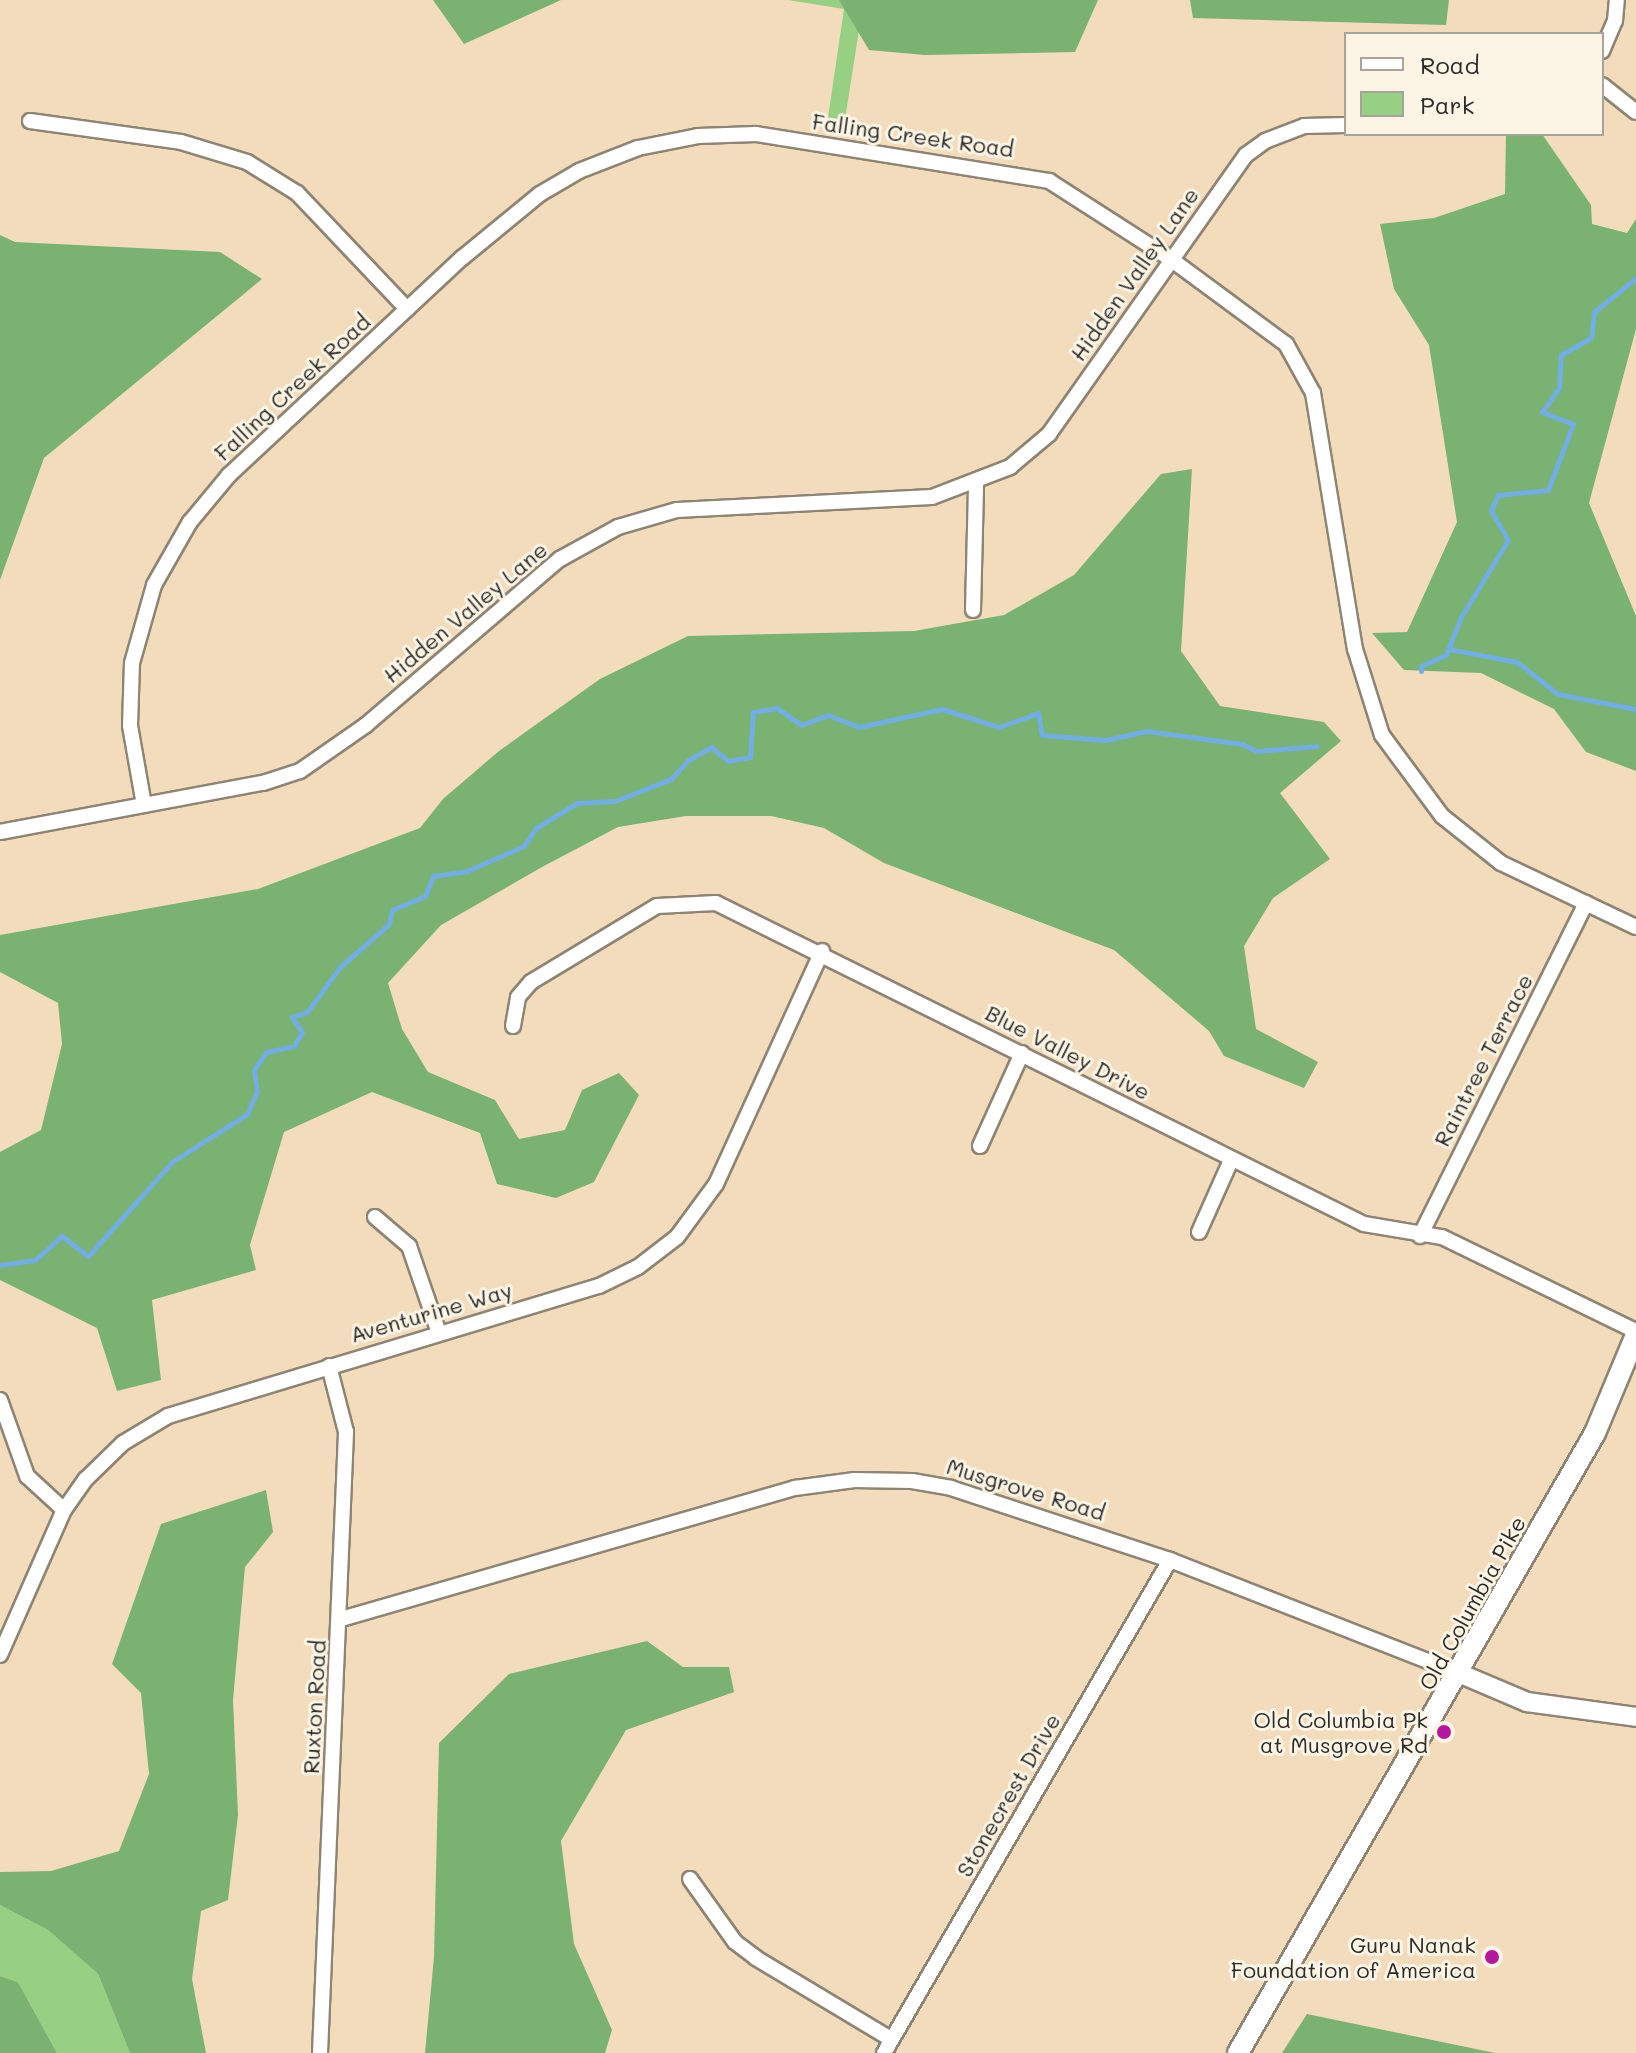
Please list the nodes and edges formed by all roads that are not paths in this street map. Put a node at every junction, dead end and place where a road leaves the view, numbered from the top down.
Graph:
1 (1617, 0) edge
2 (1604, 46) edge
3 (1604, 87) edge
4 (1636, 112) edge
5 (30, 121) dead end
6 (1344, 125) edge
7 (1172, 260) junction
8 (407, 309) junction
9 (976, 484) junction
10 (973, 610) dead end
11 (144, 805) junction
12 (0, 832) edge
13 (1586, 903) junction
14 (1636, 927) edge
15 (822, 951) junction
16 (513, 1026) dead end
17 (1022, 1053) junction
18 (980, 1146) dead end
19 (1231, 1160) junction
20 (375, 1217) dead end
21 (1199, 1232) dead end
22 (1420, 1236) junction
23 (439, 1333) junction
24 (1636, 1333) edge
25 (329, 1366) junction
26 (0, 1400) edge
27 (64, 1510) junction
28 (1170, 1560) junction
29 (341, 1619) junction
30 (0, 1655) edge
31 (1461, 1674) junction
32 (1636, 1717) edge
33 (690, 1879) dead end
34 (891, 2039) junction
35 (320, 2053) edge
36 (884, 2053) edge
37 (1238, 2053) edge

1 - 2 street
3 - 4 street
5 - 8 street
6 - 7 street, Hidden Valley Lane
7 - 8 street, Falling Creek Road
7 - 9 street, Hidden Valley Lane
7 - 13 street, Falling Creek Road
8 - 11 street, Falling Creek Road
9 - 10 street
9 - 11 street, Hidden Valley Lane
11 - 12 street, Hidden Valley Lane
13 - 14 street, Falling Creek Road
13 - 22 street, Raintree Terrace
15 - 16 street, Blue Valley Drive
15 - 17 street, Blue Valley Drive
15 - 23 street, Aventurine Way
17 - 18 street
17 - 19 street, Blue Valley Drive
19 - 21 street
19 - 22 street, Blue Valley Drive
20 - 23 street
22 - 24 street, Blue Valley Drive
23 - 25 street, Aventurine Way
24 - 31 main road, Old Columbia Pike
25 - 27 street, Aventurine Way
25 - 29 street, Ruxton Road
26 - 27 street
27 - 30 street, Aventurine Way
28 - 29 street, Musgrove Road
28 - 31 street, Musgrove Road
28 - 34 street, Stonecrest Drive
29 - 35 street, Ruxton Road
31 - 32 street, Musgrove Road
31 - 37 main road, Old Columbia Pike
33 - 34 street
34 - 36 street, Stonecrest Drive

